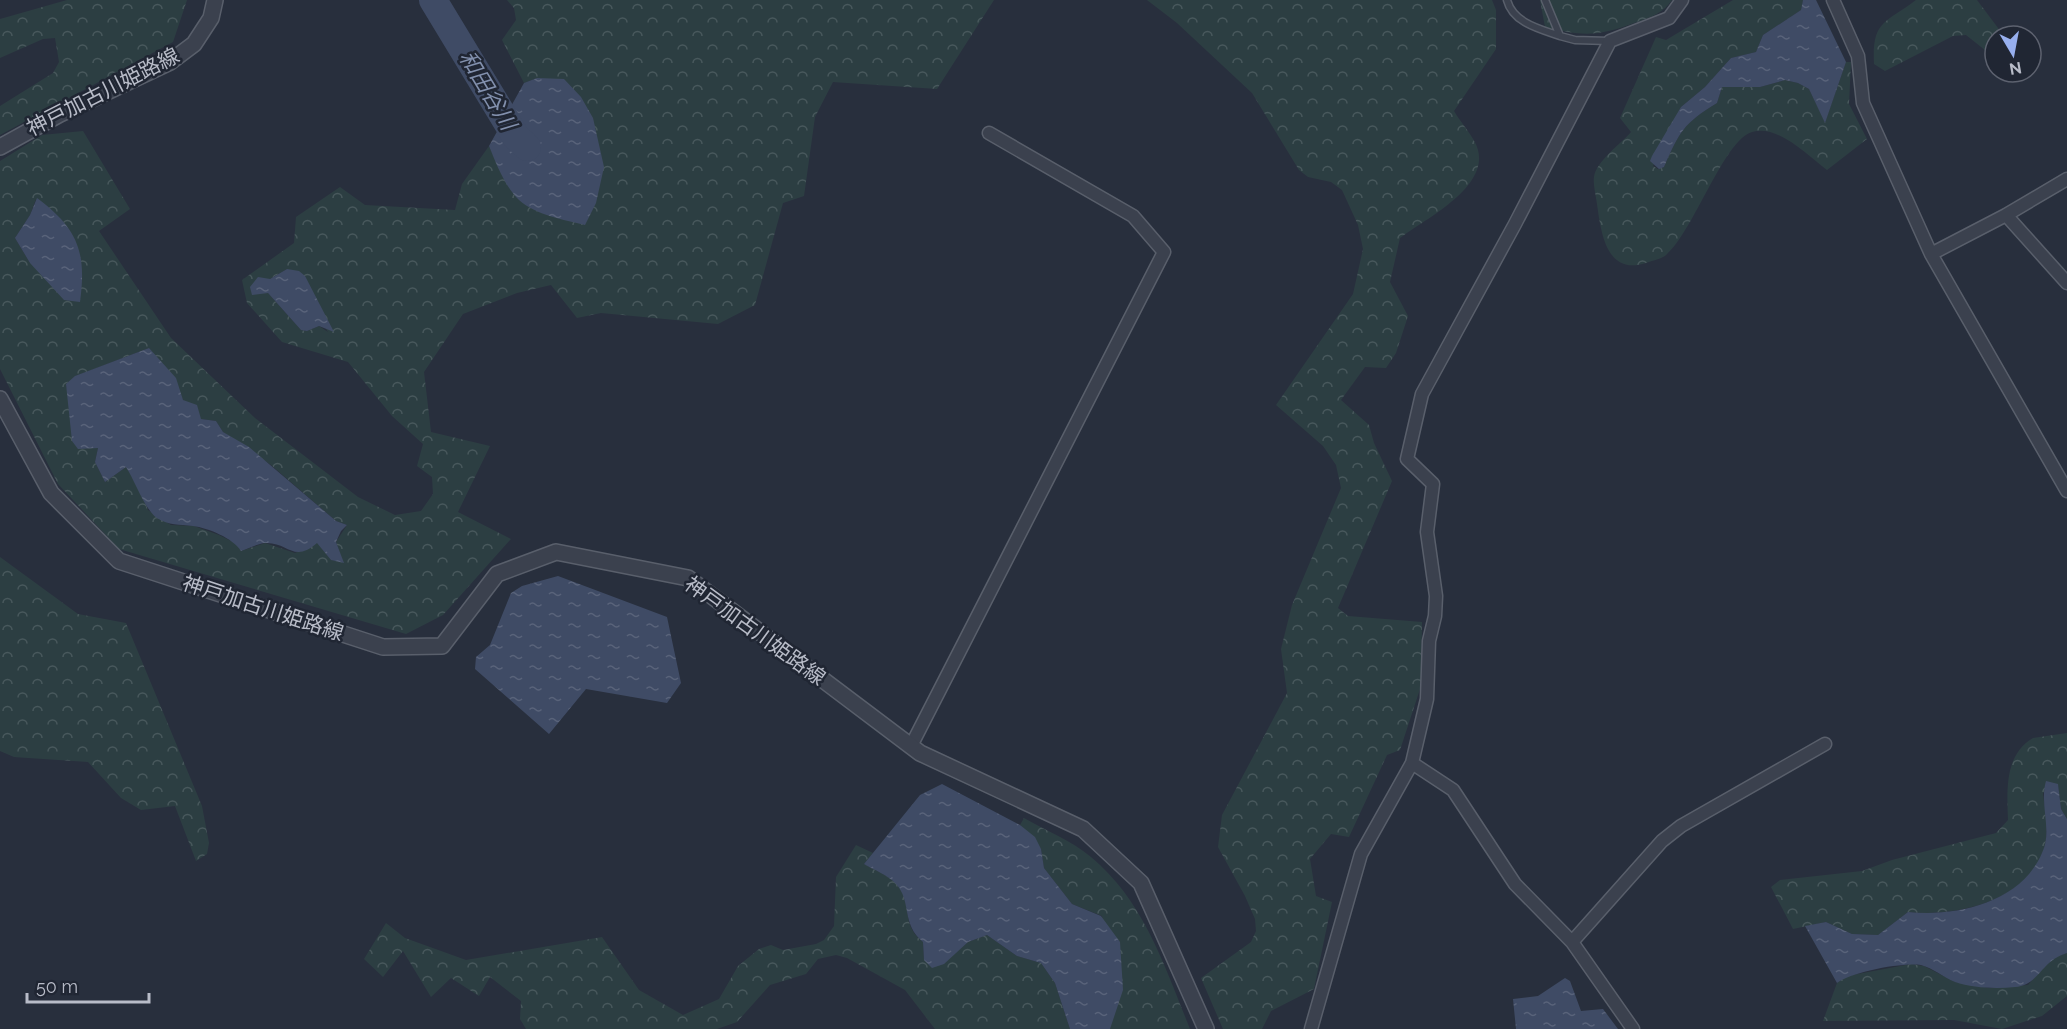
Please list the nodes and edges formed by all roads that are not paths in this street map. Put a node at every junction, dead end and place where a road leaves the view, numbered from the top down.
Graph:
1 (215, 0) edge
2 (1507, 0) edge
3 (1545, 0) edge
4 (1682, 0) edge
5 (1833, 0) edge
6 (1560, 36) junction
7 (1610, 41) junction
8 (989, 134) dead end
9 (0, 147) edge
10 (2067, 179) edge
11 (2006, 215) junction
12 (1931, 254) junction
13 (2067, 283) edge
14 (0, 399) edge
15 (2067, 491) edge
16 (1825, 744) dead end
17 (911, 746) junction
18 (1412, 763) junction
19 (1572, 942) junction
20 (1206, 1029) edge
21 (1311, 1029) edge
22 (1633, 1029) edge

1 - 9 street, 神戸加古川姫路線
2 - 6 lane
3 - 6 lane
4 - 7 street
5 - 12 street
6 - 7 lane
7 - 18 street
8 - 17 street
10 - 11 street
11 - 12 street
11 - 13 street
12 - 15 street
14 - 17 street, 神戸加古川姫路線
16 - 19 street
17 - 20 street, 神戸加古川姫路線
18 - 19 street
18 - 21 street
19 - 22 street

